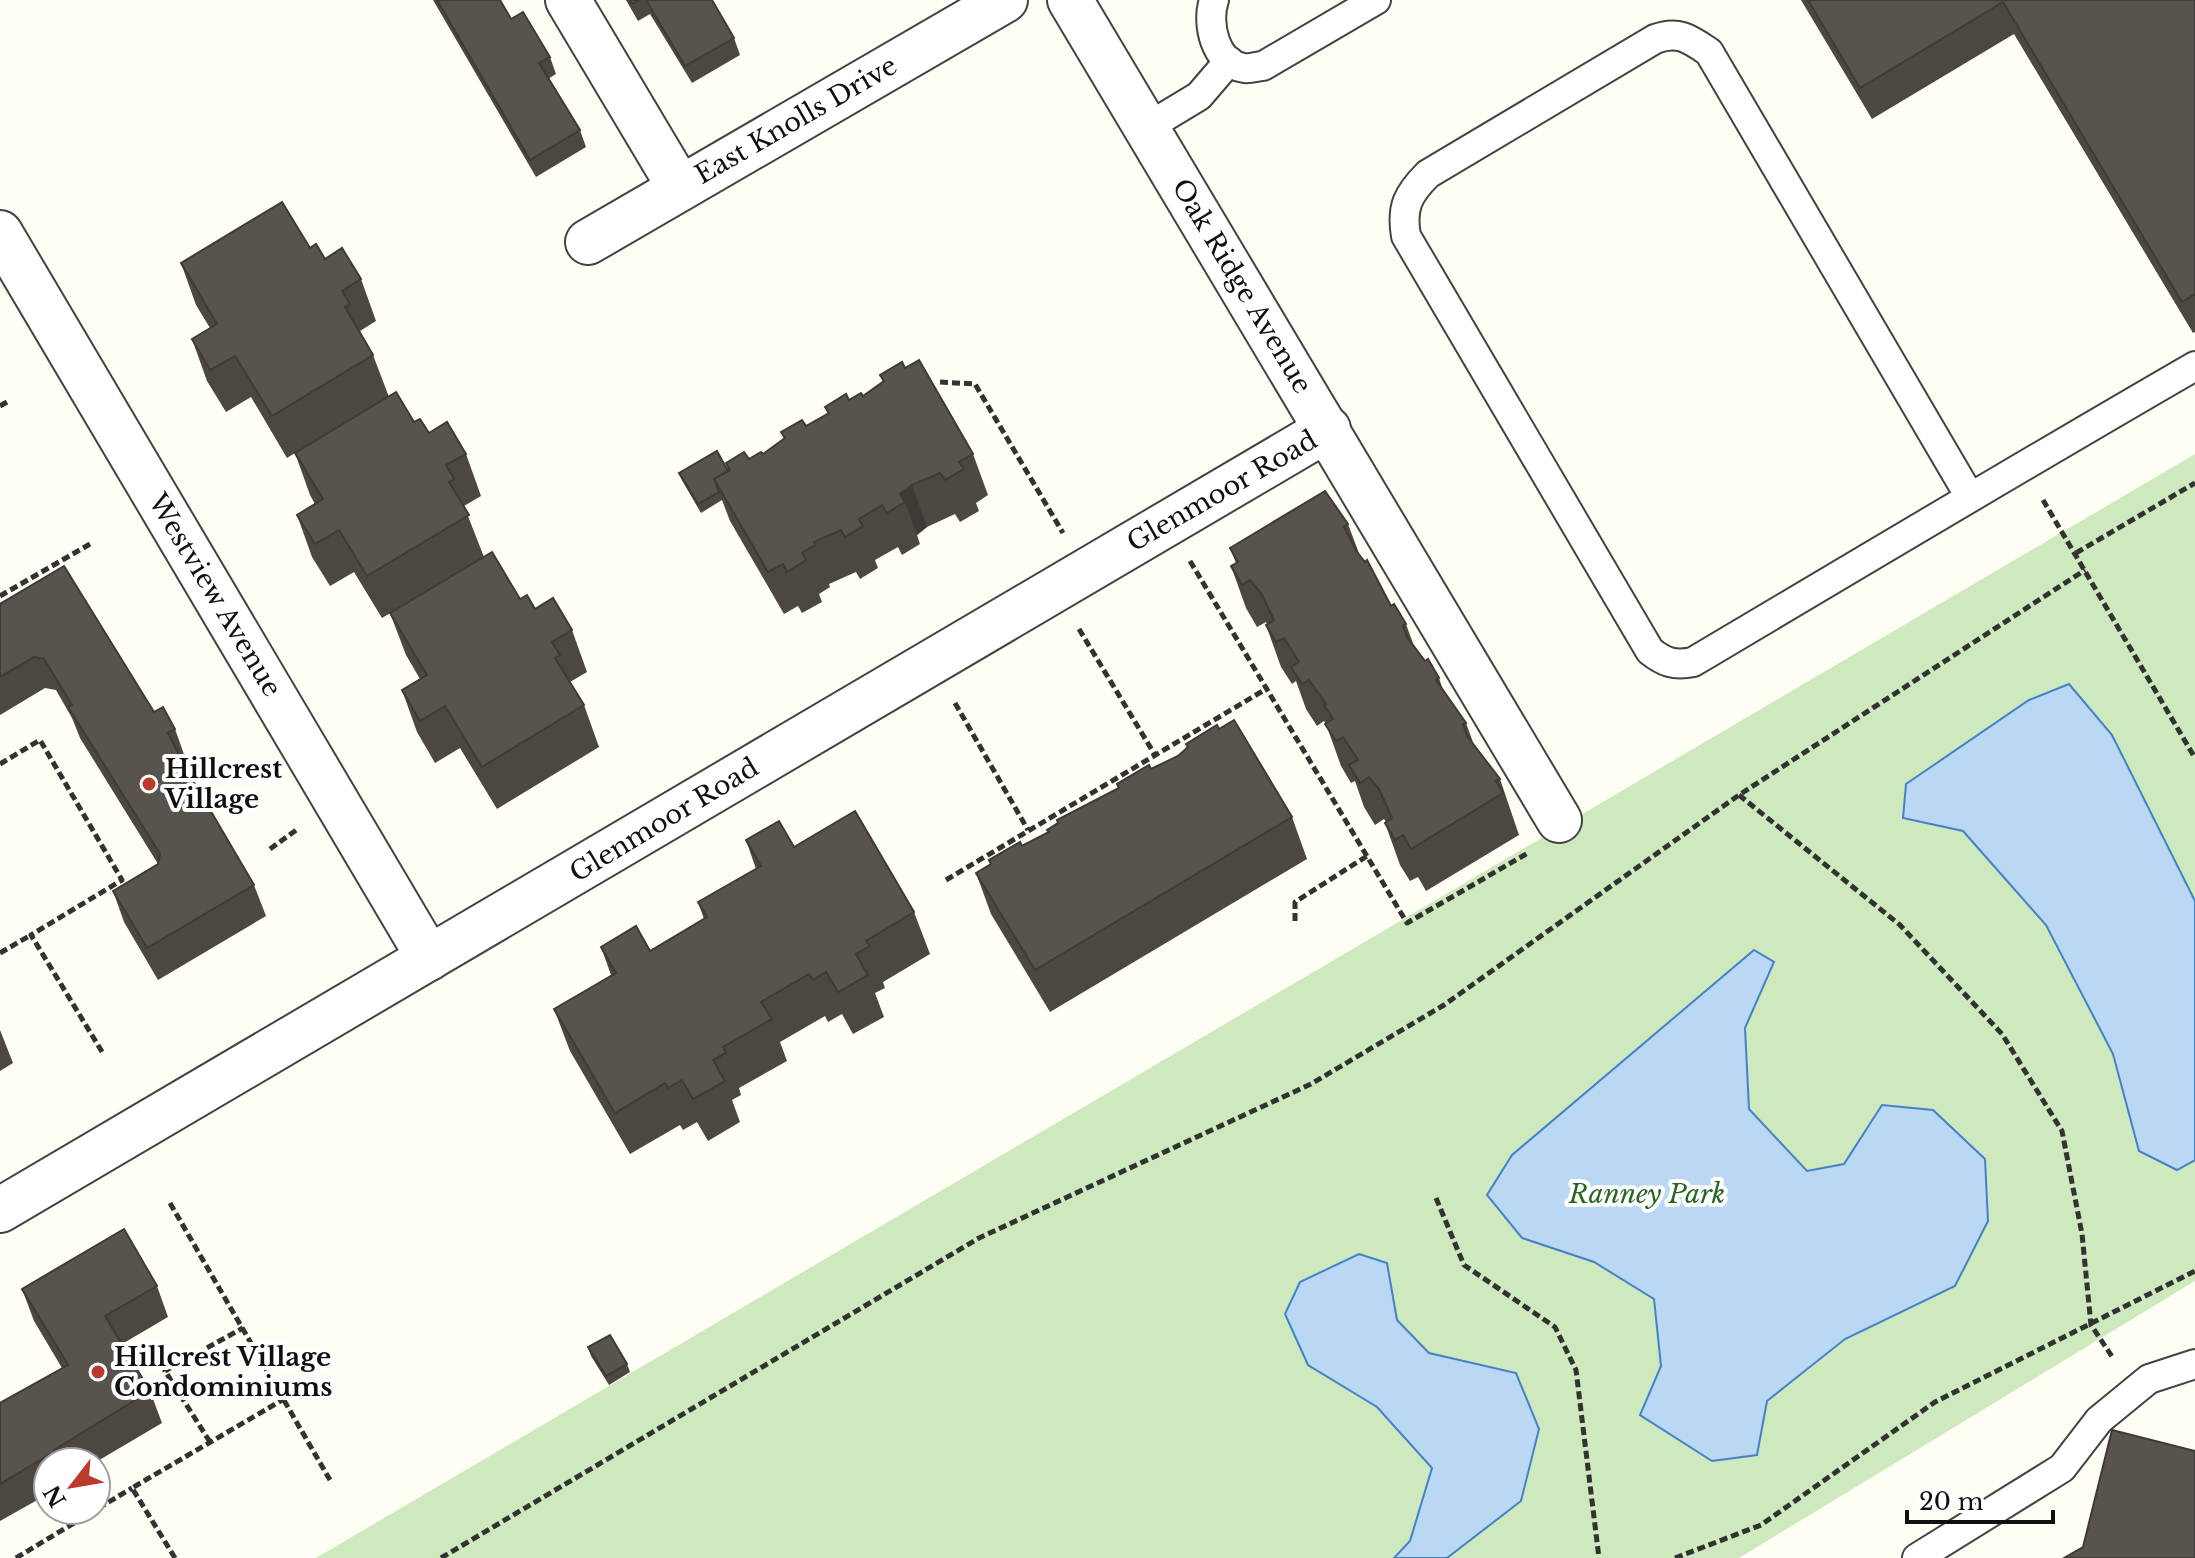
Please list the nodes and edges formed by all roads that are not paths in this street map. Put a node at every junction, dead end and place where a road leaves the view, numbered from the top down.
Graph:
1 (568, 0) edge
2 (1005, 0) edge
3 (1070, 0) edge
4 (1214, 0) edge
5 (1376, 0) edge
6 (1229, 61) junction
7 (1146, 128) junction
8 (680, 188) junction
9 (0, 233) edge
10 (588, 242) dead end
11 (2195, 366) edge
12 (1328, 429) junction
13 (1970, 497) junction
14 (1548, 834) road end
15 (429, 958) junction
16 (0, 1210) edge
17 (2195, 1364) edge
18 (1917, 1558) edge

1 - 8 street
2 - 8 street, East Knolls Drive
3 - 7 street, Oak Ridge Avenue
4 - 6 lane
5 - 6 lane
6 - 7 lane
7 - 12 street, Oak Ridge Avenue
8 - 10 street, East Knolls Drive
9 - 15 street, Westview Avenue
11 - 13 lane
12 - 14 street, Oak Ridge Avenue
12 - 15 street, Glenmoor Road
13 - 13 lane
15 - 16 street, Glenmoor Road
17 - 18 lane

